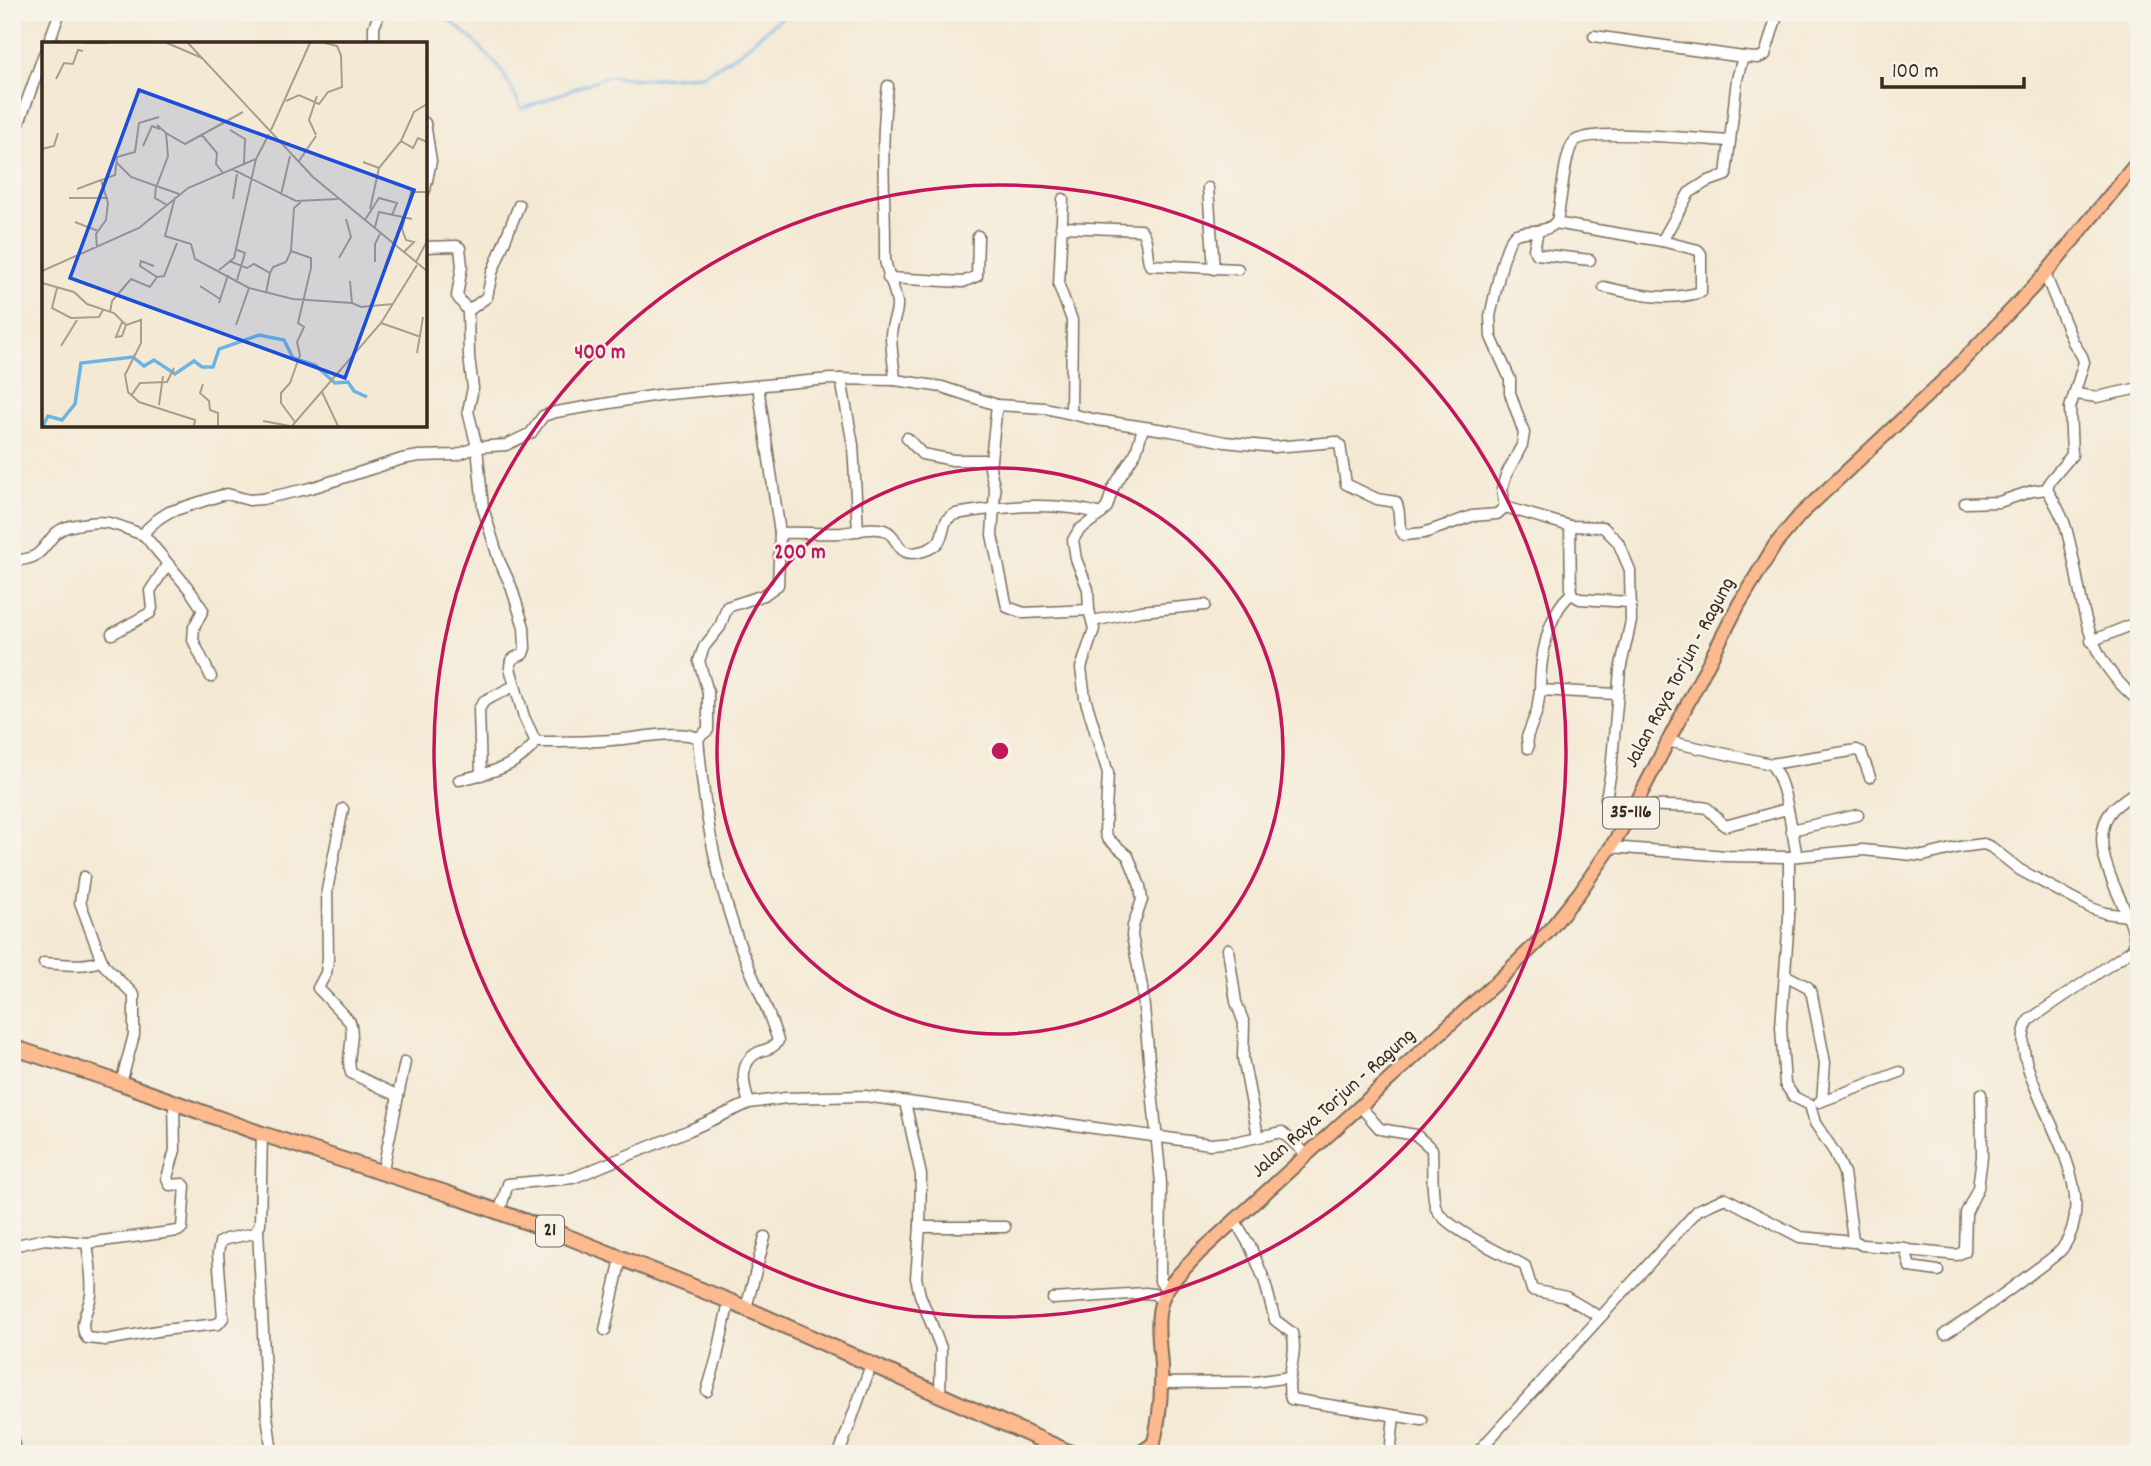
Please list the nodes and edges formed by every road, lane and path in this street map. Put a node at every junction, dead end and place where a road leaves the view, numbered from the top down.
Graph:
1 (60, 12) edge
2 (380, 12) edge
3 (1777, 12) edge
4 (1594, 36) dead end
5 (49, 42) edge
6 (374, 42) edge
7 (1743, 57) junction
8 (42, 60) edge
9 (888, 86) dead end
10 (427, 136) edge
11 (1730, 141) junction
12 (12, 142) edge
13 (2139, 160) edge
14 (427, 180) edge
15 (1208, 188) dead end
16 (1063, 199) dead end
17 (519, 205) dead end
18 (1555, 223) junction
19 (1061, 227) junction
20 (1538, 231) junction
21 (978, 236) dead end
22 (1662, 242) junction
23 (427, 247) edge
24 (1590, 260) dead end
25 (1214, 269) junction
26 (1238, 269) dead end
27 (2045, 274) junction
28 (888, 278) junction
29 (1604, 287) dead end
30 (467, 310) junction
31 (841, 379) junction
32 (895, 380) junction
33 (758, 386) junction
34 (2139, 388) edge
35 (2076, 394) junction
36 (997, 405) junction
37 (1071, 412) junction
38 (1143, 428) junction
39 (907, 438) dead end
40 (477, 447) junction
41 (991, 460) junction
42 (2047, 489) junction
43 (1965, 503) dead end
44 (1505, 507) junction
45 (995, 509) junction
46 (1101, 514) junction
47 (1570, 526) junction
48 (858, 531) junction
49 (780, 533) junction
50 (144, 535) junction
51 (12, 561) edge
52 (167, 565) junction
53 (1571, 594) junction
54 (1629, 602) junction
55 (1205, 605) dead end
56 (1089, 610) junction
57 (1093, 621) junction
58 (2139, 622) edge
59 (112, 634) dead end
60 (2091, 642) junction
61 (211, 677) dead end
62 (514, 686) junction
63 (1539, 690) junction
64 (1616, 694) junction
65 (2139, 701) edge
66 (698, 738) junction
67 (1667, 741) junction
68 (536, 742) junction
69 (1528, 748) dead end
70 (1770, 764) junction
71 (481, 775) junction
72 (1870, 777) dead end
73 (459, 780) dead end
74 (2139, 789) edge
75 (343, 809) dead end
76 (1787, 809) junction
77 (1632, 811) junction
78 (1858, 815) dead end
79 (1791, 830) junction
80 (1611, 847) junction
81 (1793, 857) junction
82 (84, 877) dead end
83 (2127, 916) junction
84 (1228, 949) dead end
85 (102, 960) junction
86 (44, 962) dead end
87 (1785, 975) junction
88 (12, 1047) edge
89 (405, 1062) dead end
90 (1900, 1072) dead end
91 (121, 1083) junction
92 (1981, 1094) dead end
93 (398, 1096) junction
94 (1822, 1101) junction
95 (905, 1102) junction
96 (174, 1103) junction
97 (750, 1103) junction
98 (1810, 1105) junction
99 (1360, 1107) junction
100 (262, 1134) junction
101 (1258, 1136) junction
102 (1157, 1137) junction
103 (1307, 1155) junction
104 (382, 1174) junction
105 (499, 1213) junction
106 (1235, 1221) junction
107 (920, 1227) junction
108 (1006, 1227) dead end
109 (258, 1229) junction
110 (765, 1237) dead end
111 (1854, 1242) junction
112 (87, 1243) junction
113 (12, 1247) edge
114 (1907, 1250) junction
115 (621, 1258) junction
116 (1938, 1271) dead end
117 (1171, 1285) junction
118 (1053, 1299) dead end
119 (1162, 1300) junction
120 (729, 1301) junction
121 (746, 1308) junction
122 (1600, 1317) junction
123 (605, 1330) dead end
124 (1945, 1334) dead end
125 (871, 1365) junction
126 (1290, 1377) junction
127 (1161, 1383) junction
128 (707, 1391) dead end
129 (940, 1394) junction
130 (1394, 1416) junction
131 (1422, 1420) dead end
132 (12, 1430) edge
133 (1154, 1448) edge
134 (12, 1453) edge
135 (272, 1454) edge
136 (839, 1454) edge
137 (1073, 1454) edge
138 (1140, 1454) edge
139 (1390, 1454) edge
140 (1476, 1454) edge

1 - 5 street
2 - 6 street
3 - 7 street
4 - 7 street
7 - 11 street
8 - 12 street
9 - 28 street
10 - 14 street
11 - 18 street
11 - 22 street
13 - 27 main road, Jalan Raya Torjun - Ragung / 35-116
15 - 25 street
16 - 19 street
17 - 30 street
18 - 20 street
18 - 22 street
19 - 25 street
19 - 37 street
20 - 24 street
20 - 44 street
21 - 28 street
22 - 29 street
23 - 30 street
25 - 26 street
27 - 35 street
27 - 67 main road, Jalan Raya Torjun - Ragung / 35-116
28 - 32 street
30 - 40 street
31 - 32 street
31 - 33 street
31 - 48 street
32 - 36 street
33 - 40 street
33 - 49 street
34 - 35 street
35 - 42 street
36 - 37 street
36 - 41 street
37 - 38 street
38 - 44 street
38 - 46 street
39 - 41 street
40 - 50 street
40 - 62 street
41 - 45 street
42 - 43 street
42 - 60 street
44 - 47 street
45 - 46 street
45 - 48 street
45 - 56 street
46 - 56 street
47 - 53 street
47 - 54 street
48 - 49 street
49 - 66 street
50 - 51 street
50 - 52 street
52 - 59 street
52 - 61 street
53 - 54 street
53 - 63 street
54 - 64 street
55 - 57 street
56 - 57 street
57 - 102 street
58 - 60 street
60 - 65 street
62 - 68 street
62 - 71 street
63 - 64 street
63 - 69 street
64 - 77 street
66 - 68 street
66 - 97 street
67 - 70 street
67 - 77 main road, Jalan Raya Torjun - Ragung / 35-116
68 - 71 street
70 - 72 street
70 - 76 street
71 - 73 street
74 - 83 street
75 - 93 street
76 - 77 street
76 - 79 street
77 - 80 main road, Jalan Raya Torjun - Ragung / 35-116
78 - 79 street
79 - 81 street
80 - 81 street
80 - 99 main road, Jalan Raya Torjun - Ragung / 35-116
81 - 83 street
81 - 87 street
82 - 85 street
83 - 124 street
84 - 101 street
85 - 86 street
85 - 91 street
87 - 94 street
87 - 98 street
88 - 91 highway, 21
89 - 93 street
90 - 94 street
91 - 96 highway, 21
92 - 114 street
93 - 104 street
94 - 98 street
95 - 97 street
95 - 102 street
95 - 107 street
96 - 100 highway, 21
96 - 112 street
97 - 105 street
98 - 111 street
99 - 103 main road, Jalan Raya Torjun - Ragung / 35-116
99 - 122 street
100 - 104 highway, 21
100 - 109 street
101 - 102 street
101 - 103 street
102 - 117 street
103 - 106 main road, Jalan Raya Torjun - Ragung / 35-116
104 - 105 highway, 21
105 - 115 highway, 21
106 - 117 main road, Jalan Raya Torjun - Ragung / 35-116
106 - 126 street
107 - 108 street
107 - 129 street
109 - 112 street
109 - 135 street
110 - 121 street
111 - 114 street
111 - 122 street
112 - 113 street
114 - 116 street
115 - 120 highway, 21
115 - 123 street
117 - 119 main road, Jalan Raya Torjun - Ragung / 35-116
118 - 119 street
119 - 127 main road, Jalan Raya Torjun - Ragung / 35-116
120 - 121 highway, 21
120 - 128 street
121 - 125 highway, 21
122 - 140 street
125 - 129 highway, 21
125 - 136 street
126 - 127 street
126 - 130 street
127 - 133 main road, Jalan Raya Torjun - Ragung / 35-116
129 - 137 highway, 21
130 - 131 street
130 - 139 street
132 - 134 street
133 - 138 highway

